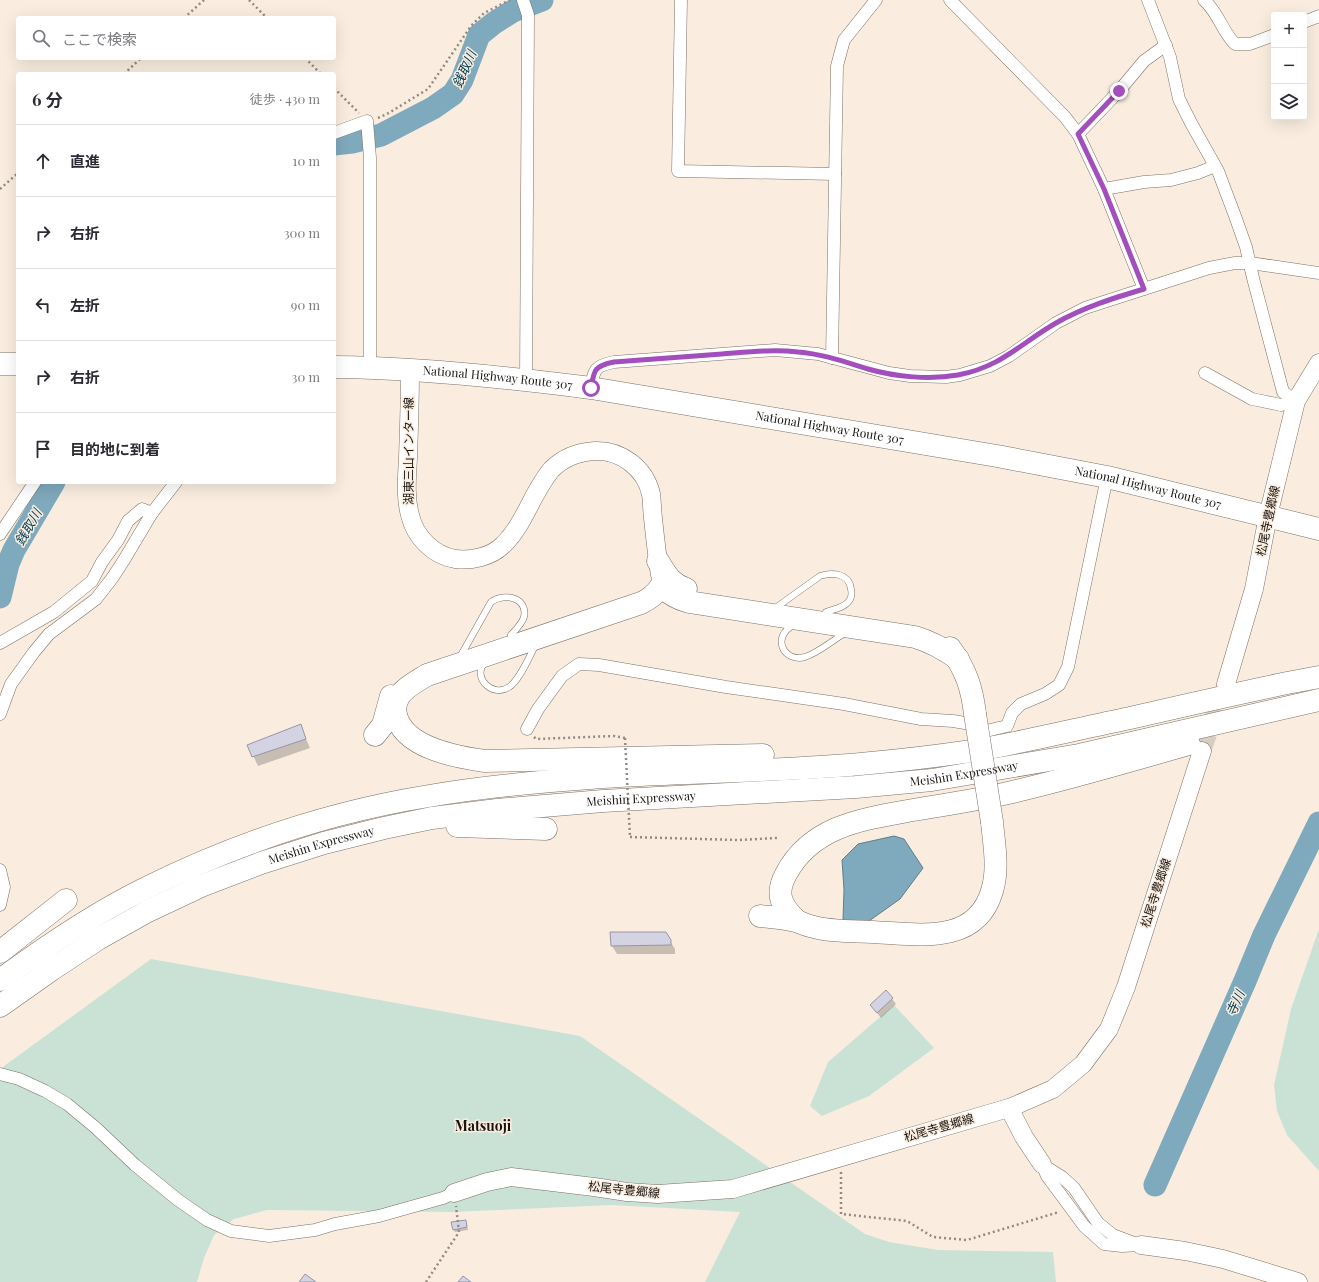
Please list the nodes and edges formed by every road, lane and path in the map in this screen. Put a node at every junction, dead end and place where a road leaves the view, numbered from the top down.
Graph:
1 (204, 0) edge
2 (249, 0) edge
3 (510, 0) edge
4 (523, 0) edge
5 (681, 0) edge
6 (876, 0) edge
7 (950, 0) edge
8 (1148, 0) edge
9 (1204, 0) edge
10 (186, 16) edge
11 (264, 16) edge
12 (1319, 16) edge
13 (1307, 21) edge
14 (1271, 36) edge
15 (1166, 45) junction
16 (139, 60) edge
17 (307, 60) edge
18 (126, 72) edge
19 (319, 72) edge
20 (336, 90) edge
21 (367, 121) junction
22 (336, 132) edge
23 (1078, 134) junction
24 (1216, 166) junction
25 (836, 174) junction
26 (16, 175) edge
27 (0, 189) edge
28 (1104, 189) junction
29 (1250, 263) junction
30 (1319, 273) edge
31 (1144, 289) junction
32 (832, 358) junction
33 (0, 364) edge
34 (16, 364) edge
35 (336, 367) edge
36 (370, 368) junction
37 (410, 370) junction
38 (1316, 370) edge
39 (1205, 373) dead end
40 (526, 380) junction
41 (591, 388) junction
42 (1296, 401) junction
43 (1107, 477) junction
44 (34, 484) edge
45 (174, 484) edge
46 (152, 513) junction
47 (1268, 516) junction
48 (1319, 529) edge
49 (0, 534) edge
50 (658, 561) junction
51 (661, 586) junction
52 (773, 609) junction
53 (826, 612) junction
54 (805, 620) junction
55 (857, 624) junction
56 (541, 633) junction
57 (511, 635) junction
58 (0, 643) edge
59 (493, 652) junction
60 (460, 658) junction
61 (958, 659) junction
62 (1319, 677) edge
63 (1226, 684) tunnel mouth
64 (1319, 701) edge
65 (0, 714) edge
66 (527, 729) joint
67 (375, 735) dead end
68 (1202, 751) tunnel mouth
69 (932, 756) junction
70 (384, 828) junction
71 (546, 829) dead end
72 (777, 838) dead end
73 (0, 870) edge
74 (66, 900) dead end
75 (0, 905) edge
76 (760, 916) dead end
77 (797, 921) junction
78 (0, 952) edge
79 (0, 980) edge
80 (0, 1006) edge
81 (0, 1074) edge
82 (1008, 1108) junction
83 (841, 1157) junction
84 (1042, 1164) junction
85 (454, 1193) junction
86 (1071, 1209) junction
87 (1141, 1245) junction
88 (426, 1282) edge
89 (1298, 1282) edge

1 - 10 path
2 - 11 path
3 - 21 path
4 - 40 street
5 - 25 street
6 - 25 street
7 - 23 street
8 - 15 street
9 - 14 street
12 - 13 street
15 - 23 street
15 - 24 street
16 - 18 path
17 - 19 path
20 - 21 path
21 - 22 street
21 - 36 street
23 - 28 street
24 - 28 street
24 - 29 street
25 - 32 street
26 - 27 path
28 - 31 street
29 - 30 street
29 - 31 street
29 - 42 street
31 - 32 street
32 - 41 street
33 - 34 highway
35 - 36 highway, National Highway Route 307
36 - 37 highway, National Highway Route 307
37 - 40 highway, National Highway Route 307
37 - 50 main road, 湖東三山インター線
38 - 42 main road, 松尾寺豊郷線
39 - 42 street
40 - 41 highway, National Highway Route 307
41 - 43 highway, National Highway Route 307
42 - 47 main road, 松尾寺豊郷線
43 - 47 highway, National Highway Route 307
43 - 66 street
44 - 49 street
45 - 46 street
46 - 58 street
46 - 65 street
47 - 48 highway, National Highway Route 307
47 - 63 main road, 松尾寺豊郷線
50 - 51 main road, 湖東三山インター線
50 - 52 highway
50 - 57 highway
51 - 52 highway
51 - 56 highway
52 - 53 highway
52 - 53 lane
52 - 54 highway
53 - 61 highway
54 - 55 highway
54 - 55 lane
55 - 61 highway
56 - 59 highway
56 - 59 lane
57 - 60 highway
57 - 60 lane
59 - 60 highway
60 - 67 highway
60 - 69 highway
61 - 77 highway, bridge
62 - 69 highway, Meishin Expressway
64 - 70 highway, Meishin Expressway
64 - 77 highway
66 - 72 path, bridge
68 - 82 main road, 松尾寺豊郷線
69 - 79 highway, Meishin Expressway
70 - 71 highway
70 - 80 highway, Meishin Expressway
73 - 75 street
74 - 78 highway
76 - 77 highway
81 - 85 street
82 - 83 main road, 松尾寺豊郷線
82 - 84 main road
83 - 85 main road, 松尾寺豊郷線
83 - 86 path
84 - 86 street
84 - 87 street
85 - 88 path
86 - 87 street
87 - 89 main road

